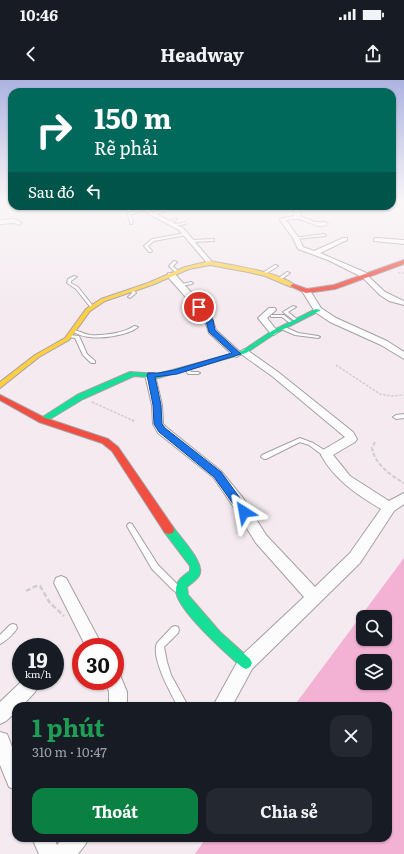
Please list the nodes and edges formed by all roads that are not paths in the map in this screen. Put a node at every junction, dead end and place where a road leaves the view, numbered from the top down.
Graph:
1 (162, 238) edge
2 (189, 238) edge
3 (296, 238) edge
4 (345, 239) dead end
5 (213, 240) dead end
6 (376, 240) dead end
7 (192, 241) junction
8 (404, 242) edge
9 (150, 251) dead end
10 (314, 253) junction
11 (175, 262) dead end
12 (404, 262) edge
13 (210, 263) junction
14 (276, 266) dead end
15 (288, 273) dead end
16 (174, 274) junction
17 (263, 274) junction
18 (366, 276) junction
19 (75, 277) dead end
20 (278, 280) junction
21 (191, 283) dead end
22 (180, 285) junction
23 (306, 291) junction
24 (404, 303) edge
25 (92, 307) junction
26 (294, 307) dead end
27 (318, 310) junction
28 (272, 313) joint
29 (294, 322) junction
30 (136, 327) dead end
31 (283, 328) junction
32 (274, 332) junction
33 (72, 333) junction
34 (318, 337) dead end
35 (241, 353) junction
36 (404, 356) edge
37 (94, 362) dead end
38 (187, 369) junction
39 (198, 374) dead end
40 (150, 375) junction
41 (0, 386) edge
42 (0, 397) edge
43 (404, 416) edge
44 (396, 417) dead end
45 (42, 420) junction
46 (327, 455) junction
47 (264, 457) dead end
48 (404, 498) edge
49 (389, 507) junction
50 (130, 526) dead end
51 (61, 583) dead end
52 (180, 592) junction
53 (315, 598) junction
54 (13, 628) dead end
55 (175, 630) dead end
56 (90, 638) edge
57 (0, 640) edge
58 (246, 663) junction
59 (25, 690) edge
60 (117, 690) edge
61 (13, 702) edge
62 (118, 702) edge
63 (181, 702) edge
64 (224, 702) edge
65 (12, 703) edge
66 (0, 715) edge
67 (0, 741) edge
68 (12, 770) edge
69 (45, 842) edge
70 (74, 842) edge
71 (50, 854) edge
72 (63, 854) edge

1 - 9 lane
2 - 7 street
3 - 10 street
4 - 10 street
5 - 7 lane
6 - 8 street
7 - 13 street
10 - 18 street
11 - 16 lane
12 - 18 street
13 - 16 street
13 - 17 street
14 - 17 lane
15 - 20 lane
16 - 22 street
16 - 25 street
17 - 20 street
18 - 23 street
18 - 24 street
19 - 25 lane
20 - 23 street
21 - 22 lane
22 - 35 street
23 - 27 street
25 - 33 street
26 - 29 lane
27 - 29 street
27 - 36 street
28 - 29 lane
28 - 32 street
29 - 31 street
30 - 33 lane
31 - 32 street
31 - 34 lane
32 - 35 street
33 - 37 lane
33 - 41 street
35 - 38 street
35 - 46 street
38 - 39 lane
38 - 40 street
40 - 45 street
40 - 53 street
42 - 45 street
43 - 44 lane
45 - 52 street
46 - 47 lane
46 - 49 street
48 - 49 street
49 - 53 street
50 - 52 lane
51 - 56 street
52 - 58 street
53 - 58 street
54 - 57 lane
55 - 63 lane
58 - 64 street
59 - 61 street
60 - 62 street
65 - 66 street
67 - 68 street
69 - 71 street
70 - 72 street

